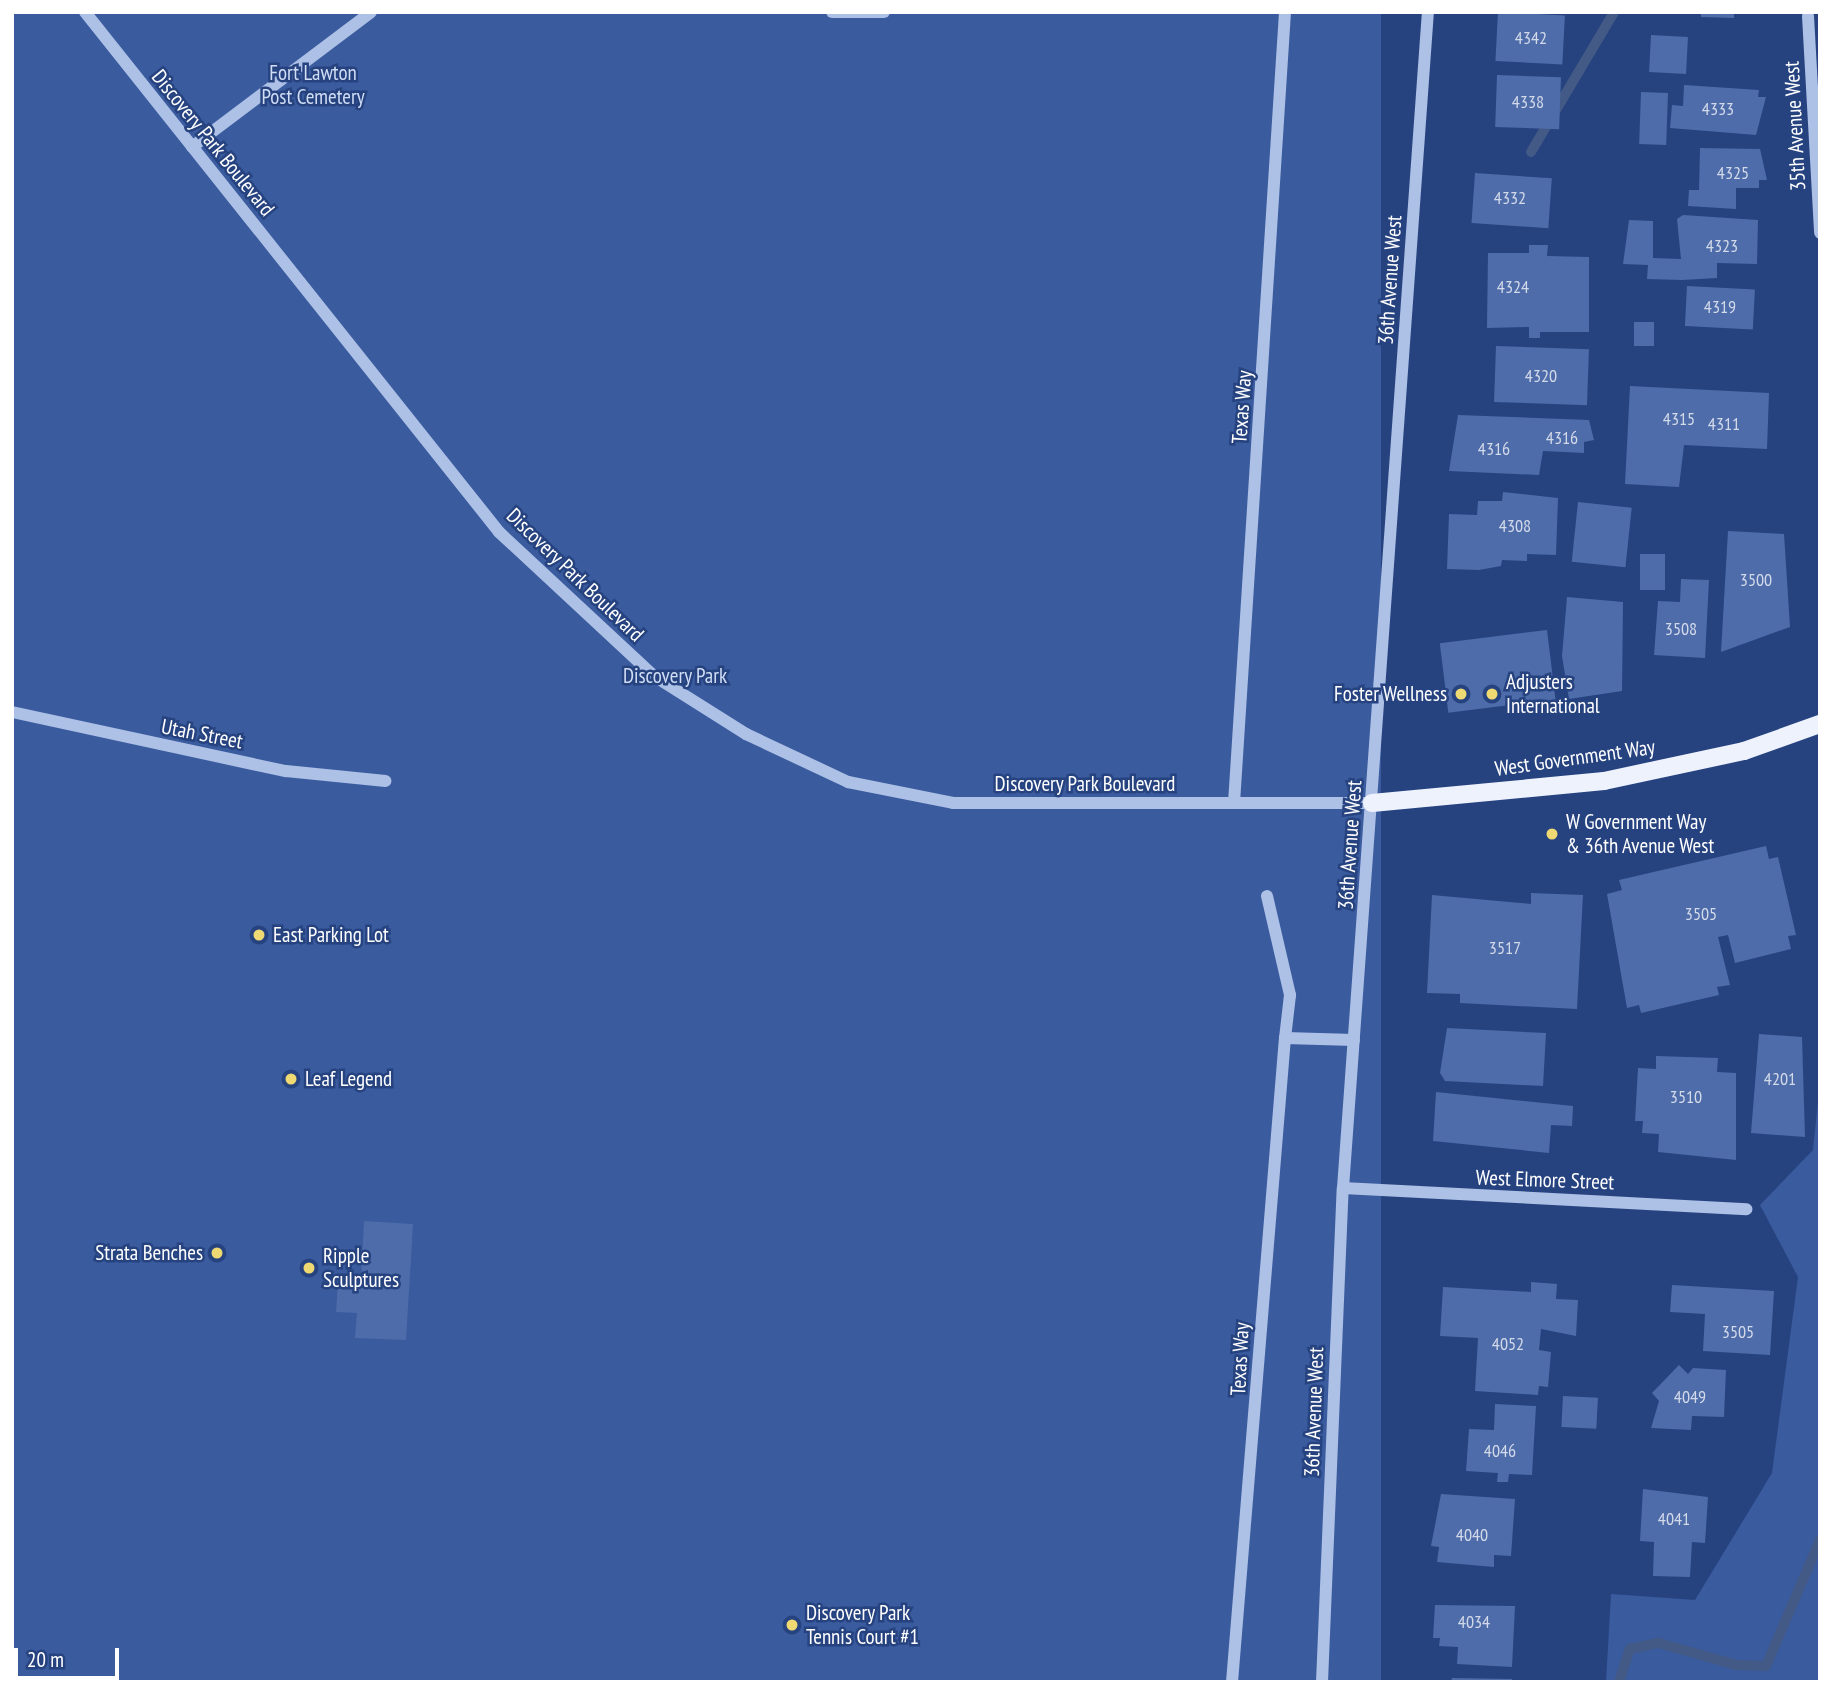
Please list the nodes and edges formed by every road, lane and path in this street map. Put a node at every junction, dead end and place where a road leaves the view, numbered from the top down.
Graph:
1 (85, 12) edge
2 (371, 12) edge
3 (832, 12) edge
4 (884, 12) edge
5 (1285, 12) edge
6 (1428, 12) edge
7 (1808, 16) dead end
8 (192, 147) junction
9 (1820, 233) edge
10 (12, 712) edge
11 (1820, 724) edge
12 (386, 781) dead end
13 (1234, 803) junction
14 (1372, 803) junction
15 (1267, 896) dead end
16 (1285, 1038) junction
17 (1354, 1040) junction
18 (1343, 1188) junction
19 (1746, 1209) dead end
20 (1232, 1682) edge
21 (1322, 1682) edge

1 - 8 street, Discovery Park Boulevard
2 - 8 street
3 - 4 street
5 - 13 street, Texas Way
6 - 14 street, 36th Avenue West
7 - 9 street, 35th Avenue West
8 - 13 street, Discovery Park Boulevard
10 - 12 street, Utah Street
11 - 14 main road, West Government Way
13 - 14 street, Discovery Park Boulevard
14 - 17 street, 36th Avenue West
15 - 16 street, Texas Way
16 - 17 street
16 - 20 street, Texas Way
17 - 18 street, 36th Avenue West
18 - 19 street, West Elmore Street
18 - 21 street, 36th Avenue West

